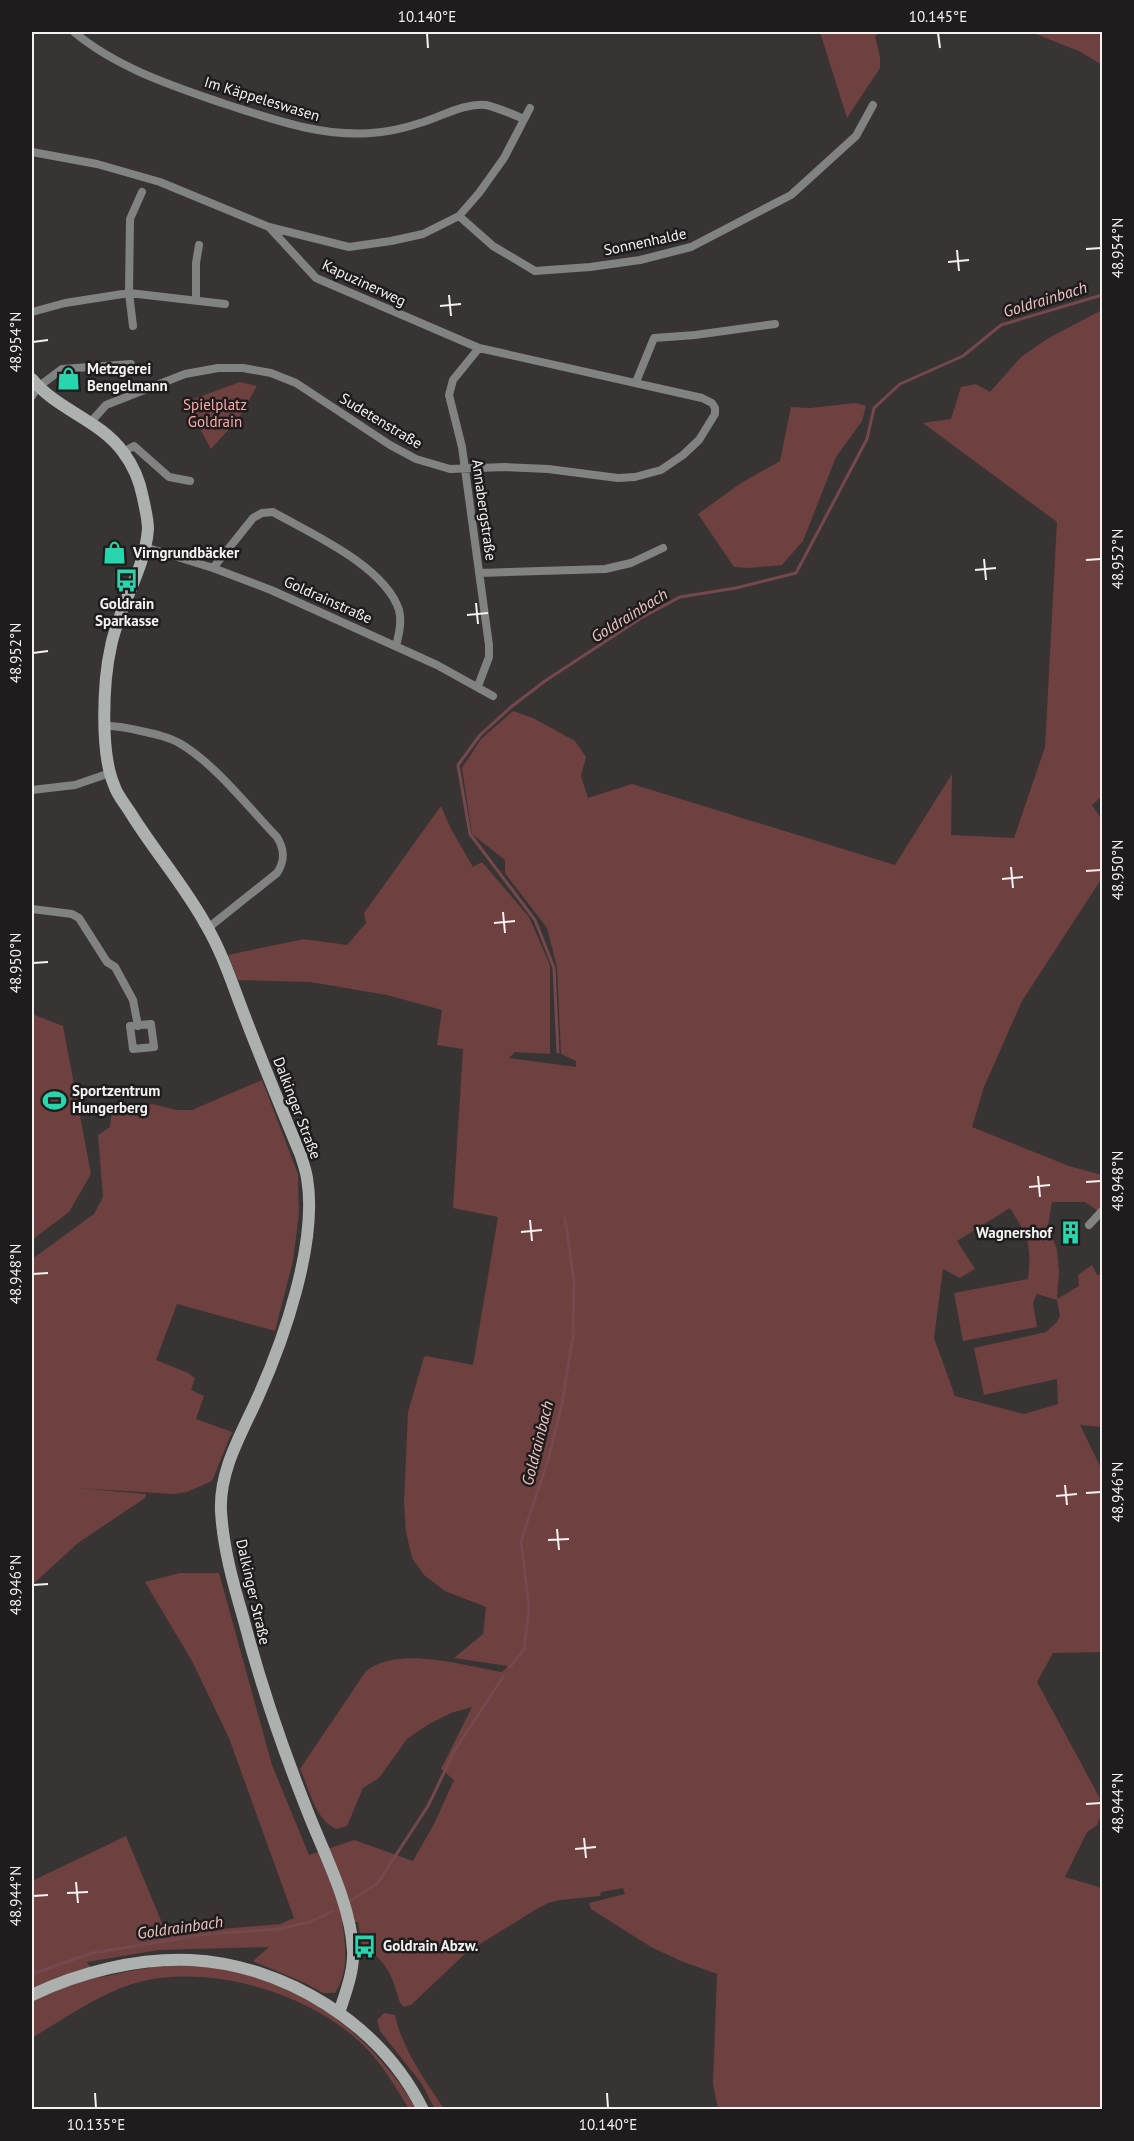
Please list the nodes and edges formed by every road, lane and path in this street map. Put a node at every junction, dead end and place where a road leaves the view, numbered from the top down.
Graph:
1 (74, 32) edge
2 (873, 105) dead end
3 (530, 108) dead end
4 (524, 119) junction
5 (32, 152) edge
6 (142, 192) dead end
7 (459, 216) junction
8 (269, 227) junction
9 (199, 245) dead end
10 (129, 293) junction
11 (196, 300) junction
12 (225, 304) dead end
13 (32, 312) edge
14 (775, 324) dead end
15 (133, 326) dead end
16 (479, 348) junction
17 (131, 364) dead end
18 (636, 382) junction
19 (34, 387) edge
20 (712, 403) joint
21 (89, 424) junction
22 (123, 452) junction
23 (465, 469) junction
24 (190, 481) dead end
25 (145, 547) junction
26 (663, 548) dead end
27 (213, 568) junction
28 (479, 573) junction
29 (396, 646) junction
30 (478, 686) junction
31 (493, 696) dead end
32 (105, 726) junction
33 (110, 773) junction
34 (32, 790) edge
35 (32, 909) edge
36 (208, 928) junction
37 (138, 1026) dead end
38 (1102, 1211) edge
39 (1089, 1225) dead end
40 (32, 1995) edge
41 (339, 2013) junction
42 (423, 2109) edge

1 - 4 street, Im Käppeleswasen
2 - 7 street, Sonnenhalde
3 - 4 street
4 - 7 street
5 - 8 street, Kapuzinerweg
6 - 10 street
7 - 8 street
8 - 16 street, Kapuzinerweg
9 - 11 street
10 - 11 street
10 - 13 street
10 - 15 street
11 - 12 street
14 - 18 street
16 - 18 street, Kapuzinerweg
16 - 23 street, Annabergstraße
17 - 19 street
18 - 20 street, Kapuzinerweg
19 - 21 street, Dalkinger Straße
20 - 23 street, Sudetenstraße
21 - 22 street, Dalkinger Straße
21 - 23 street, Sudetenstraße
22 - 24 street
22 - 25 street, Dalkinger Straße
23 - 28 street, Annabergstraße
25 - 27 street, Goldrainstraße
25 - 32 street, Dalkinger Straße
26 - 28 street
27 - 29 street, Goldrainstraße
27 - 29 street
28 - 30 street, Annabergstraße
29 - 30 street, Goldrainstraße
30 - 31 street, Goldrainstraße
32 - 33 street, Dalkinger Straße
32 - 36 street
33 - 34 street
33 - 36 street, Dalkinger Straße
35 - 37 street
36 - 41 street, Dalkinger Straße
38 - 39 street
40 - 41 street
41 - 42 street

